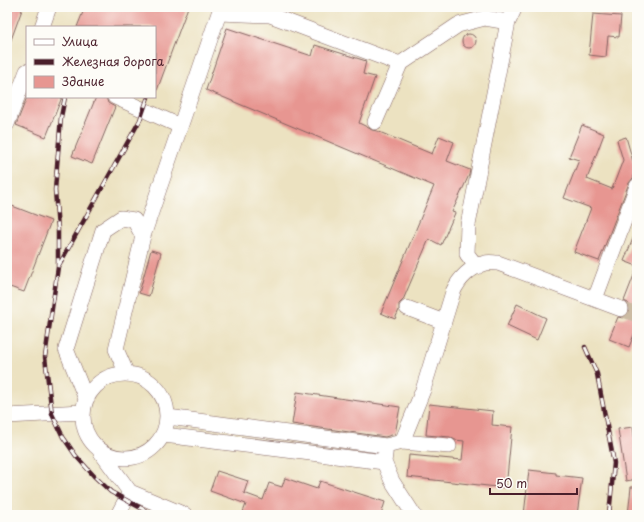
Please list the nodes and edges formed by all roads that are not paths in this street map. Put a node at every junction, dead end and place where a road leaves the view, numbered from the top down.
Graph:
1 (49, 7) edge
2 (515, 7) edge
3 (217, 10) edge
4 (257, 11) edge
5 (508, 22) junction
6 (42, 26) edge
7 (400, 64) junction
8 (26, 74) edge
9 (117, 98) edge
10 (375, 122) dead end
11 (7, 124) edge
12 (180, 126) junction
13 (637, 186) edge
14 (143, 236) junction
15 (477, 267) junction
16 (595, 299) junction
17 (407, 308) dead end
18 (621, 309) tunnel mouth
19 (444, 322) junction
20 (126, 372) junction
21 (84, 406) junction
22 (7, 416) edge
23 (168, 417) junction
24 (164, 435) junction
25 (402, 442) junction
26 (386, 446) junction
27 (449, 446) dead end
28 (100, 450) junction
29 (384, 462) junction
30 (130, 492) junction
31 (118, 515) edge
32 (185, 515) edge
33 (414, 515) edge

1 - 6 lane
2 - 5 lane
3 - 4 lane
3 - 12 lane
4 - 7 lane
5 - 7 lane
5 - 15 lane
7 - 10 lane
8 - 11 lane
9 - 12 lane
12 - 14 lane
13 - 16 lane
14 - 20 lane
14 - 21 lane
15 - 16 lane
15 - 19 lane
16 - 18 lane
17 - 19 lane
19 - 25 lane
20 - 21 lane
20 - 23 lane
21 - 22 lane
21 - 28 lane
23 - 24 lane
23 - 26 lane
24 - 28 lane
24 - 29 lane
25 - 26 lane
25 - 27 lane
26 - 29 lane
28 - 30 lane
29 - 33 lane
30 - 31 lane
30 - 32 lane

